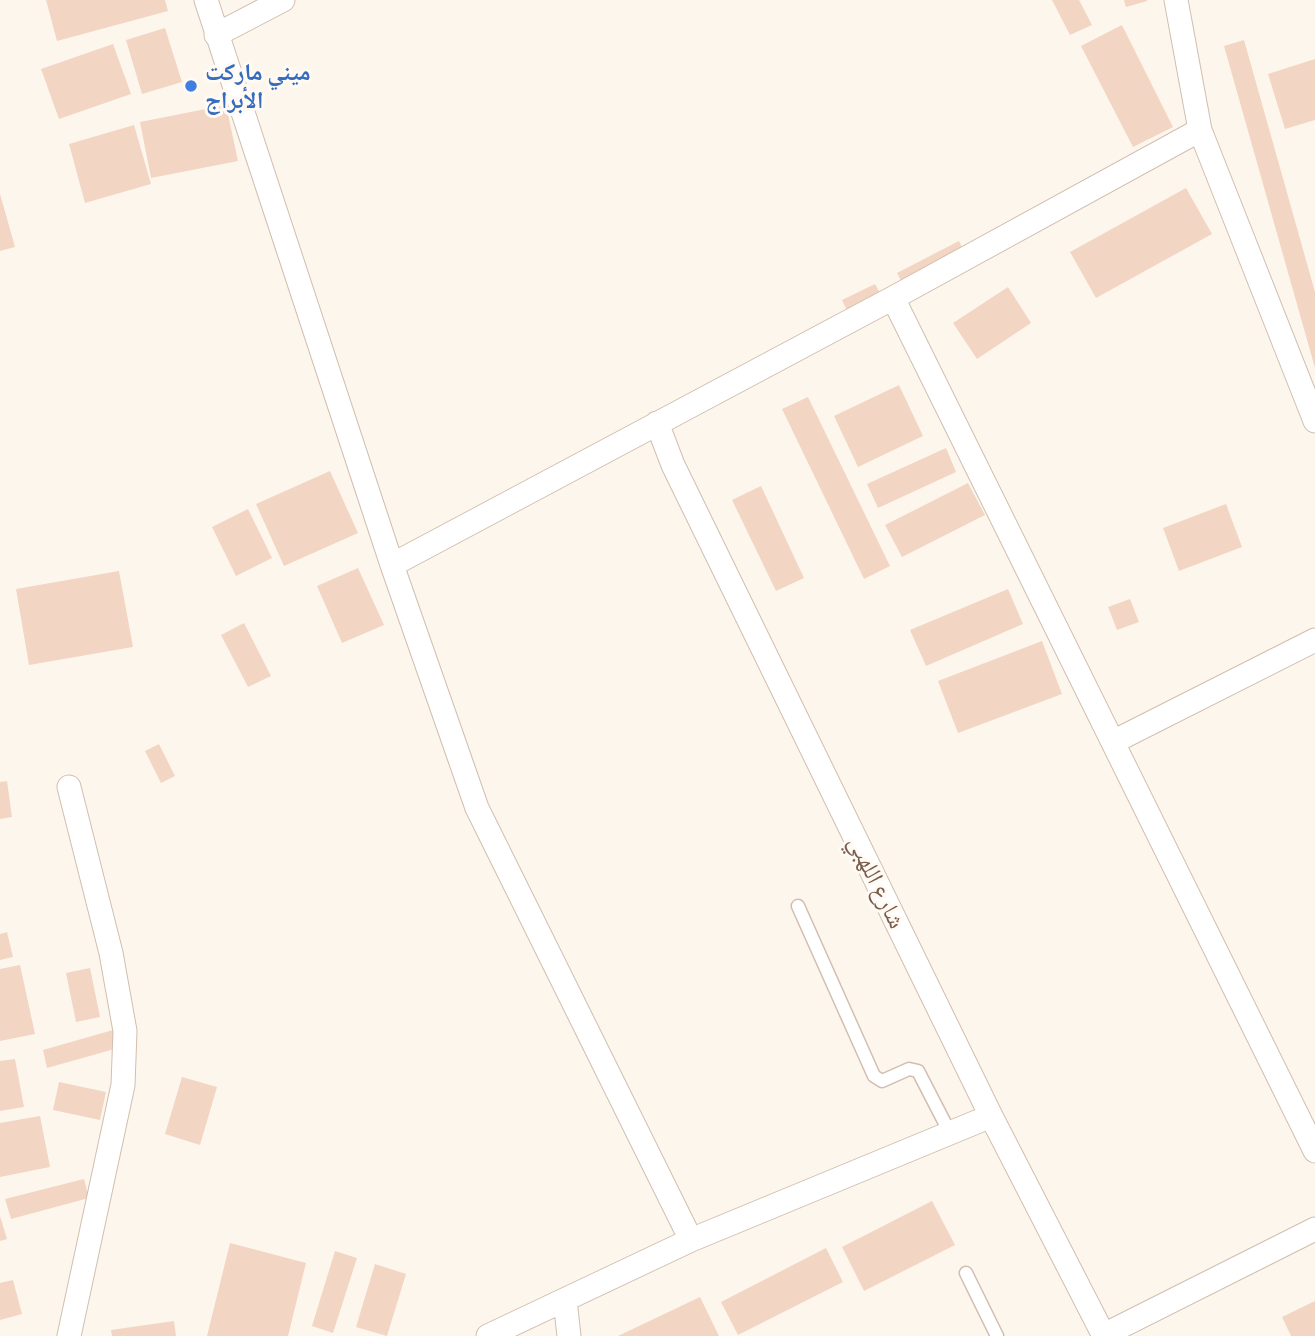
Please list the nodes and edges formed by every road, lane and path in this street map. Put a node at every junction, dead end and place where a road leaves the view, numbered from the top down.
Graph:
1 (205, 0) edge
2 (282, 0) edge
3 (1176, 0) edge
4 (216, 35) junction
5 (1200, 130) junction
6 (893, 298) junction
7 (1315, 421) edge
8 (657, 423) junction
9 (392, 565) junction
10 (1315, 640) edge
11 (1113, 742) junction
12 (69, 787) dead end
13 (799, 906) dead end
14 (991, 1116) junction
15 (950, 1133) junction
16 (1315, 1151) edge
17 (1315, 1229) edge
18 (691, 1240) junction
19 (966, 1273) dead end
20 (565, 1300) junction
21 (69, 1336) edge
22 (488, 1336) edge
23 (569, 1336) edge
24 (997, 1336) edge
25 (1104, 1336) edge

1 - 4 street
2 - 4 street
3 - 5 street
4 - 9 street
5 - 6 street
5 - 7 street
6 - 8 street
6 - 11 street
8 - 9 street
8 - 14 street, شارع اللهبي
9 - 18 street
10 - 11 street
11 - 16 street
12 - 21 street
13 - 15 lane
14 - 15 street
14 - 25 street, شارع اللهبي
15 - 18 street
17 - 25 street
18 - 20 street
19 - 24 lane
20 - 22 street
20 - 23 street

